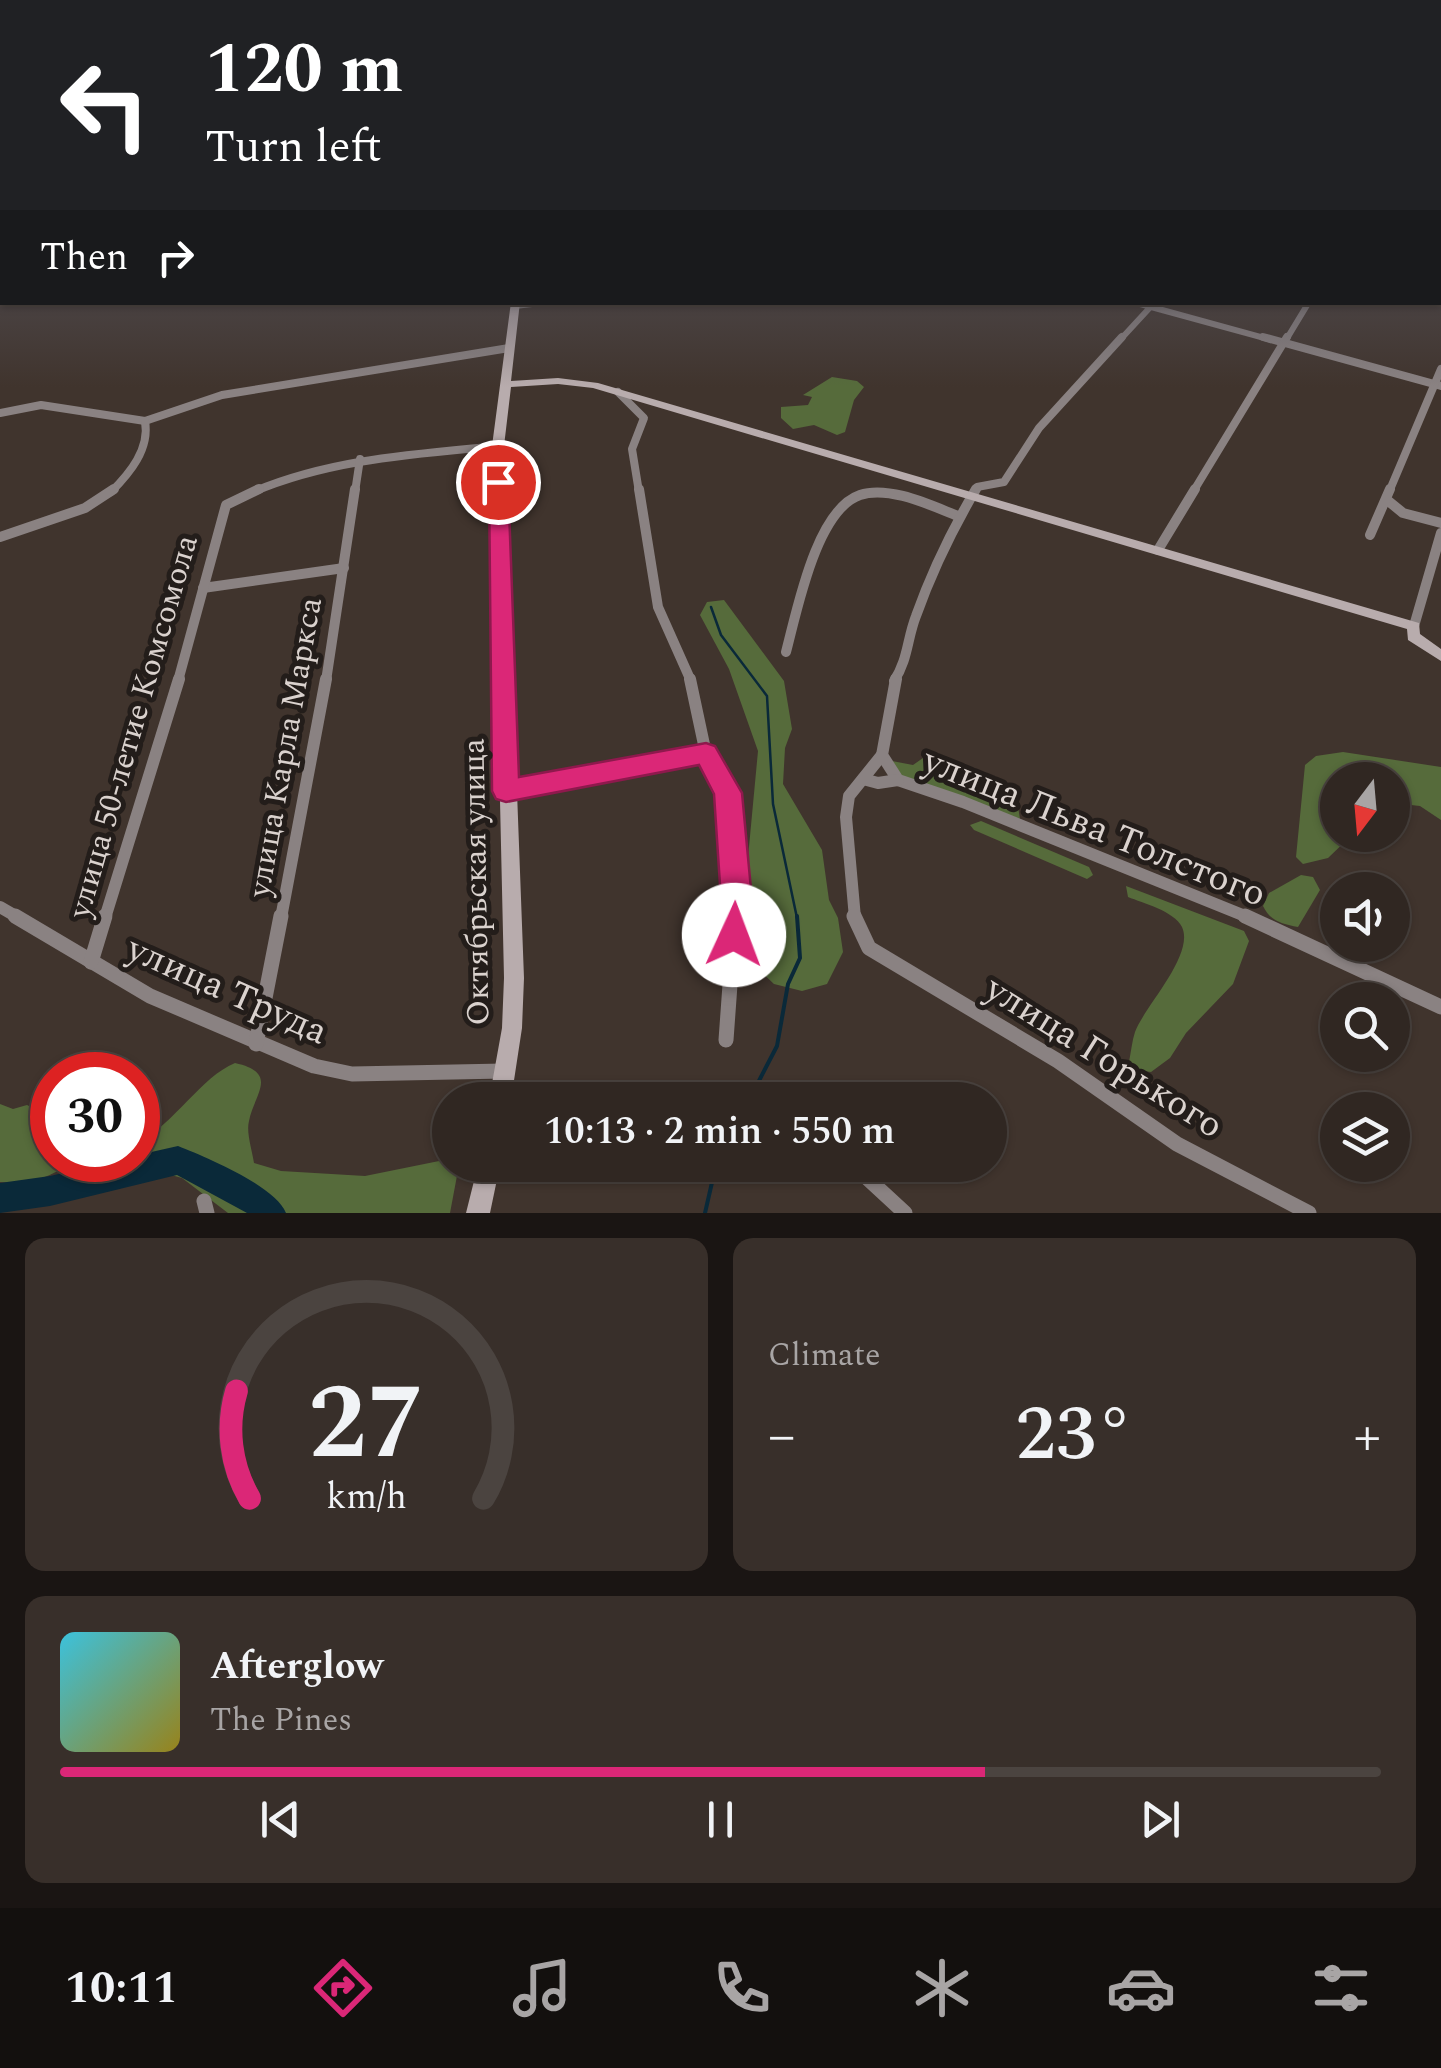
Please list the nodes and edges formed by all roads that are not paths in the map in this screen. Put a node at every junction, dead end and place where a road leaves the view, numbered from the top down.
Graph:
1 (516, 305) edge
2 (1152, 305) edge
3 (1307, 305) edge
4 (1282, 342) junction
5 (509, 348) junction
6 (1441, 369) edge
7 (505, 384) junction
8 (1438, 385) edge
9 (617, 391) junction
10 (0, 413) edge
11 (145, 421) junction
12 (498, 446) junction
13 (360, 459) junction
14 (972, 494) junction
15 (1387, 500) junction
16 (958, 516) junction
17 (1441, 523) edge
18 (1441, 533) edge
19 (1370, 535) dead end
20 (0, 537) edge
21 (1158, 550) junction
22 (344, 568) junction
23 (203, 588) junction
24 (1414, 626) junction
25 (786, 652) dead end
26 (1441, 656) edge
27 (706, 754) junction
28 (882, 756) junction
29 (863, 779) junction
30 (898, 780) junction
31 (506, 791) junction
32 (0, 908) edge
33 (91, 962) junction
34 (1441, 1007) edge
35 (726, 1040) dead end
36 (256, 1044) junction
37 (506, 1071) junction
38 (504, 1082) edge
39 (485, 1182) edge
40 (871, 1182) edge
41 (478, 1213) edge
42 (905, 1213) edge
43 (1309, 1213) edge

1 - 5 street, Октябрьская улица
2 - 4 street
2 - 14 street
3 - 4 street
4 - 8 street
4 - 21 street
5 - 7 street, Октябрьская улица
5 - 11 street
6 - 8 street
7 - 9 street
7 - 12 street, Октябрьская улица
8 - 15 street
9 - 14 street
9 - 27 street
10 - 11 street
11 - 20 street
12 - 13 street
12 - 31 street, Октябрьская улица
13 - 22 street, улица Карла Маркса
13 - 23 street, улица 50-летие Комсомола
14 - 16 street, улица Льва Толстого
14 - 21 street
15 - 17 street
15 - 19 street
16 - 25 street
16 - 28 street, улица Льва Толстого
18 - 24 street
21 - 24 street
22 - 23 street
22 - 36 street, улица Карла Маркса
23 - 33 street, улица 50-летие Комсомола
24 - 26 street
27 - 31 street
27 - 35 street
28 - 29 street
28 - 30 street, улица Льва Толстого
29 - 30 street
29 - 43 street, улица Горького
30 - 34 street, улица Льва Толстого
31 - 37 street, Октябрьская улица
32 - 33 street, улица Труда
33 - 36 street, улица Труда
36 - 37 street, улица Труда
37 - 38 street, Октябрьская улица
39 - 41 street
40 - 42 street

